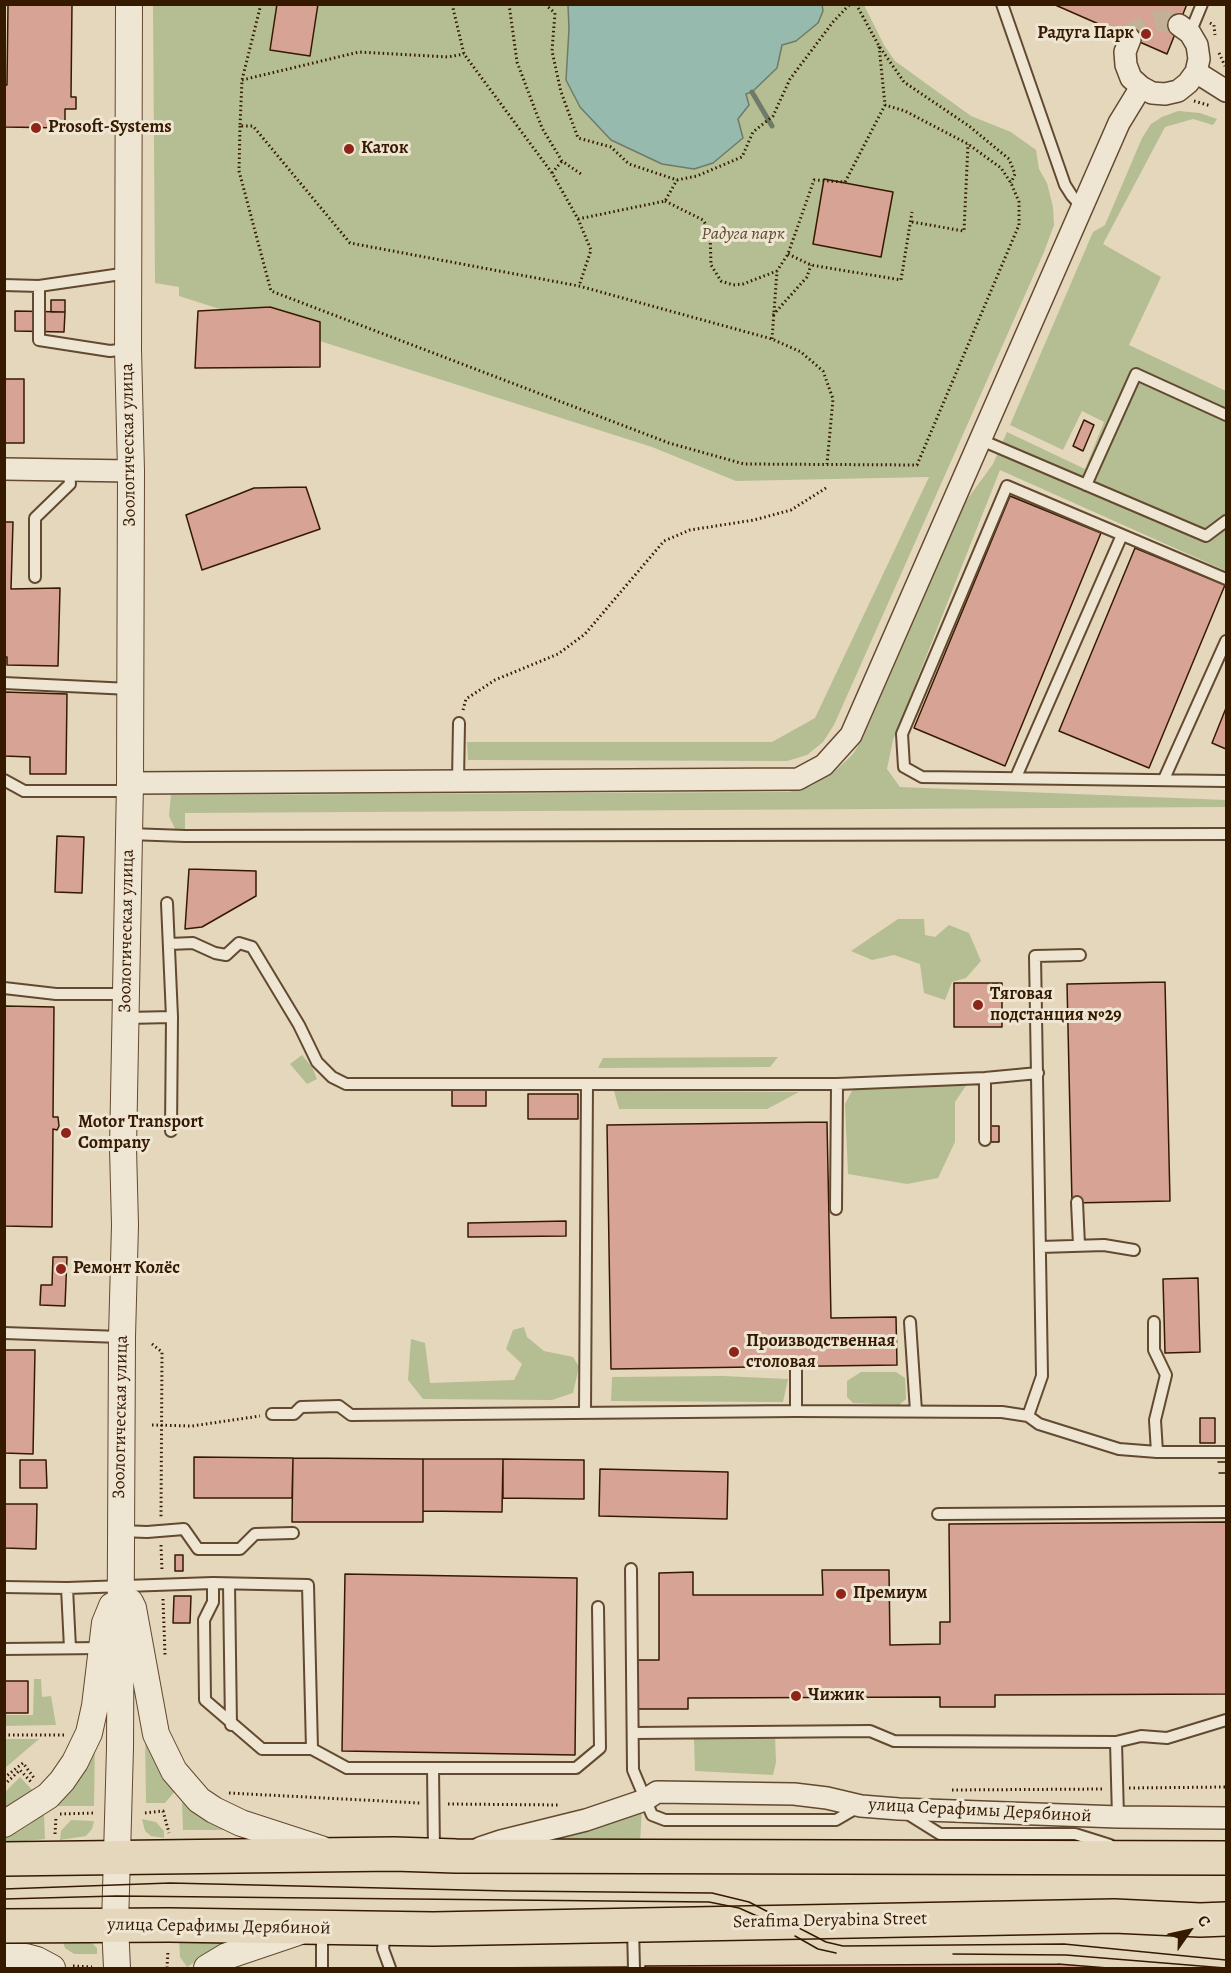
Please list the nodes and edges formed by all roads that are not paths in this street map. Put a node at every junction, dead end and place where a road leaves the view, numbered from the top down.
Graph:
1 (129, 4) edge
2 (1002, 4) edge
3 (1202, 4) edge
4 (1184, 29) joint
5 (1130, 39) dead end
6 (1196, 72) junction
7 (1141, 87) junction
8 (1220, 99) edge
9 (1082, 207) junction
10 (128, 273) junction
11 (4, 285) edge
12 (39, 286) junction
13 (128, 349) junction
14 (1227, 415) edge
15 (981, 440) junction
16 (4, 469) edge
17 (69, 470) junction
18 (131, 471) junction
19 (1086, 484) junction
20 (1227, 521) edge
21 (1122, 535) junction
22 (35, 577) dead end
23 (1227, 579) edge
24 (1227, 640) edge
25 (4, 683) edge
26 (130, 689) junction
27 (459, 723) road end
28 (1016, 777) junction
29 (1164, 779) junction
30 (4, 780) edge
31 (458, 781) junction
32 (1227, 781) edge
33 (130, 787) junction
34 (129, 834) junction
35 (1227, 834) edge
36 (167, 903) dead end
37 (169, 944) junction
38 (1080, 955) dead end
39 (4, 988) edge
40 (126, 1006) junction
41 (172, 1017) junction
42 (1038, 1073) junction
43 (985, 1078) junction
44 (587, 1084) junction
45 (837, 1084) junction
46 (171, 1131) dead end
47 (985, 1140) dead end
48 (1077, 1202) dead end
49 (836, 1209) dead end
50 (1079, 1245) junction
51 (1041, 1247) junction
52 (1134, 1250) dead end
53 (1154, 1322) dead end
54 (910, 1323) dead end
55 (4, 1333) edge
56 (122, 1337) junction
57 (796, 1368) dead end
58 (796, 1411) junction
59 (915, 1411) junction
60 (585, 1412) junction
61 (272, 1414) road end
62 (1028, 1416) junction
63 (1157, 1452) junction
64 (1227, 1452) edge
65 (1227, 1512) edge
66 (938, 1514) dead end
67 (120, 1531) junction
68 (293, 1533) dead end
69 (631, 1569) dead end
70 (213, 1583) junction
71 (229, 1584) junction
72 (120, 1586) junction
73 (4, 1587) edge
74 (67, 1588) junction
75 (598, 1607) dead end
76 (70, 1648) junction
77 (111, 1648) junction
78 (4, 1649) edge
79 (1227, 1720) edge
80 (231, 1725) junction
81 (633, 1732) junction
82 (1116, 1742) junction
83 (312, 1749) junction
84 (433, 1768) junction
85 (645, 1800) junction
86 (899, 1809) junction
87 (1118, 1817) junction
88 (1227, 1818) edge
89 (4, 1824) edge
90 (445, 1855) junction
91 (342, 1856) junction
92 (117, 1857) junction
93 (1190, 1858) junction
94 (1227, 1858) edge
95 (4, 1860) edge
96 (1114, 1916) junction
97 (1227, 1919) edge
98 (116, 1925) junction
99 (4, 1926) edge
100 (633, 1926) junction
101 (316, 1927) junction
102 (385, 1928) junction
103 (1227, 1930) edge
104 (4, 1957) edge
105 (50, 1967) edge
106 (117, 1968) edge
107 (207, 1968) edge
108 (322, 1968) edge
109 (390, 1968) edge
110 (634, 1968) edge

1 - 10 street, Зоологическая улица
2 - 9 lane
3 - 4 lane
4 - 6 street
5 - 7 street
6 - 7 street
6 - 8 street
7 - 9 street
9 - 15 street
10 - 12 lane
10 - 13 street, Зоологическая улица
11 - 12 lane
12 - 13 lane
13 - 18 street, Зоологическая улица
14 - 19 lane
15 - 19 lane
15 - 31 street
16 - 17 street
17 - 18 street
17 - 22 lane
18 - 26 street, Зоологическая улица
19 - 20 lane
21 - 23 lane
21 - 28 lane
21 - 28 lane
24 - 29 lane
25 - 26 lane
26 - 33 street, Зоологическая улица
27 - 31 lane
28 - 29 lane
29 - 32 lane
30 - 33 lane
31 - 33 street
33 - 34 street, Зоологическая улица
34 - 35 lane
34 - 40 street, Зоологическая улица
36 - 37 lane
37 - 41 lane
37 - 44 lane
38 - 42 lane
39 - 40 lane
40 - 41 lane
40 - 56 street, Зоологическая улица
41 - 46 lane
42 - 43 lane
42 - 51 lane
43 - 45 lane
43 - 47 lane
44 - 45 lane
44 - 60 lane
45 - 49 lane
48 - 50 lane
50 - 51 lane
50 - 52 lane
51 - 62 lane
53 - 63 lane
54 - 59 lane
55 - 56 lane
56 - 67 street, Зоологическая улица
57 - 58 lane
58 - 59 lane
58 - 60 lane
59 - 62 lane
60 - 61 lane
62 - 63 lane
63 - 64 lane
65 - 66 lane
67 - 68 lane
67 - 72 street, Зоологическая улица
69 - 81 lane
70 - 71 lane
70 - 72 lane
70 - 80 lane
71 - 80 lane
71 - 83 lane
72 - 74 lane
72 - 77 street
72 - 91 street
73 - 74 lane
74 - 76 lane
75 - 84 lane
76 - 77 lane
76 - 78 lane
77 - 89 street
77 - 92 street
79 - 82 lane
80 - 83 lane
81 - 82 lane
81 - 85 lane
82 - 87 lane
83 - 84 lane
84 - 90 lane
85 - 86 street, улица Серафимы Дерябиной
85 - 90 street, улица Серафимы Дерябиной
86 - 87 street, улица Серафимы Дерябиной
86 - 93 lane
87 - 88 street, улица Серафимы Дерябиной
90 - 91 main road, улица Серафимы Дерябиной
90 - 93 main road, улица Серафимы Дерябиной
91 - 92 main road, улица Серафимы Дерябиной
92 - 95 main road
92 - 98 street
93 - 94 main road, улица Серафимы Дерябиной
96 - 97 main road, Serafima Deryabina Street
96 - 100 main road, Serafima Deryabina Street
96 - 103 main road
98 - 99 main road, улица Серафимы Дерябиной
98 - 101 main road, улица Серафимы Дерябиной
98 - 106 street
100 - 102 main road, улица Серафимы Дерябиной
100 - 110 lane
101 - 102 main road, улица Серафимы Дерябиной
101 - 107 street
101 - 108 lane
102 - 109 lane
104 - 105 street

